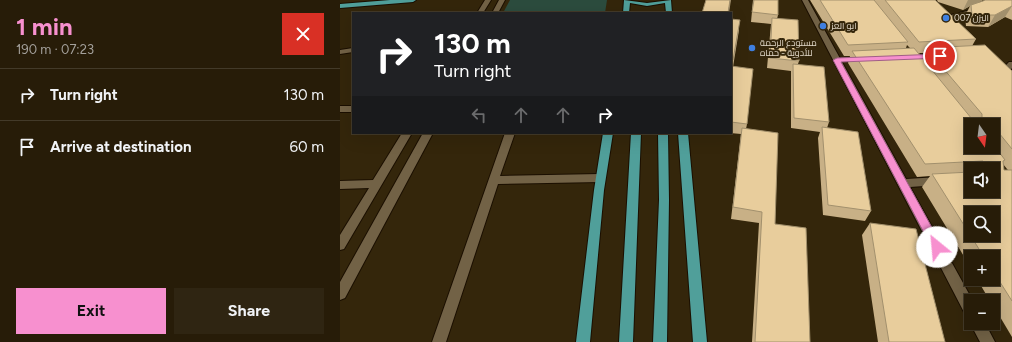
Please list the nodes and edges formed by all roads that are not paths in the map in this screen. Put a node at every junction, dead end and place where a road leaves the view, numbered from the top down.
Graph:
1 (413, 0) edge
2 (488, 0) edge
3 (502, 0) edge
4 (627, 0) edge
5 (668, 0) edge
6 (805, 0) edge
7 (990, 0) edge
8 (359, 2) edge
9 (340, 6) edge
10 (481, 12) edge
11 (495, 12) edge
12 (626, 12) edge
13 (669, 12) edge
14 (946, 17) edge
15 (352, 50) edge
16 (340, 52) edge
17 (1012, 64) edge
18 (1003, 73) edge
19 (340, 109) edge
20 (352, 109) edge
21 (406, 134) edge
22 (427, 134) edge
23 (510, 134) edge
24 (608, 134) edge
25 (636, 134) edge
26 (663, 134) edge
27 (683, 134) edge
28 (600, 178) junction
29 (494, 180) junction
30 (948, 181) edge
31 (377, 184) junction
32 (903, 184) junction
33 (340, 185) edge
34 (340, 245) edge
35 (340, 294) edge
36 (964, 298) edge
37 (981, 330) edge
38 (439, 342) edge
39 (583, 342) edge
40 (626, 342) edge
41 (660, 342) edge
42 (700, 342) edge
43 (988, 342) edge

1 - 8 main road
2 - 10 street
3 - 11 street
4 - 5 main road
4 - 12 main road
5 - 13 main road
6 - 32 street
7 - 14 street
8 - 9 main road
15 - 16 street
17 - 18 street
19 - 20 street
21 - 31 street
22 - 35 street
23 - 29 street
24 - 28 main road
25 - 40 main road
26 - 41 main road
27 - 42 main road
28 - 29 street
28 - 39 main road
29 - 38 street
30 - 32 street
31 - 33 street
31 - 34 street
32 - 36 street
37 - 43 street

